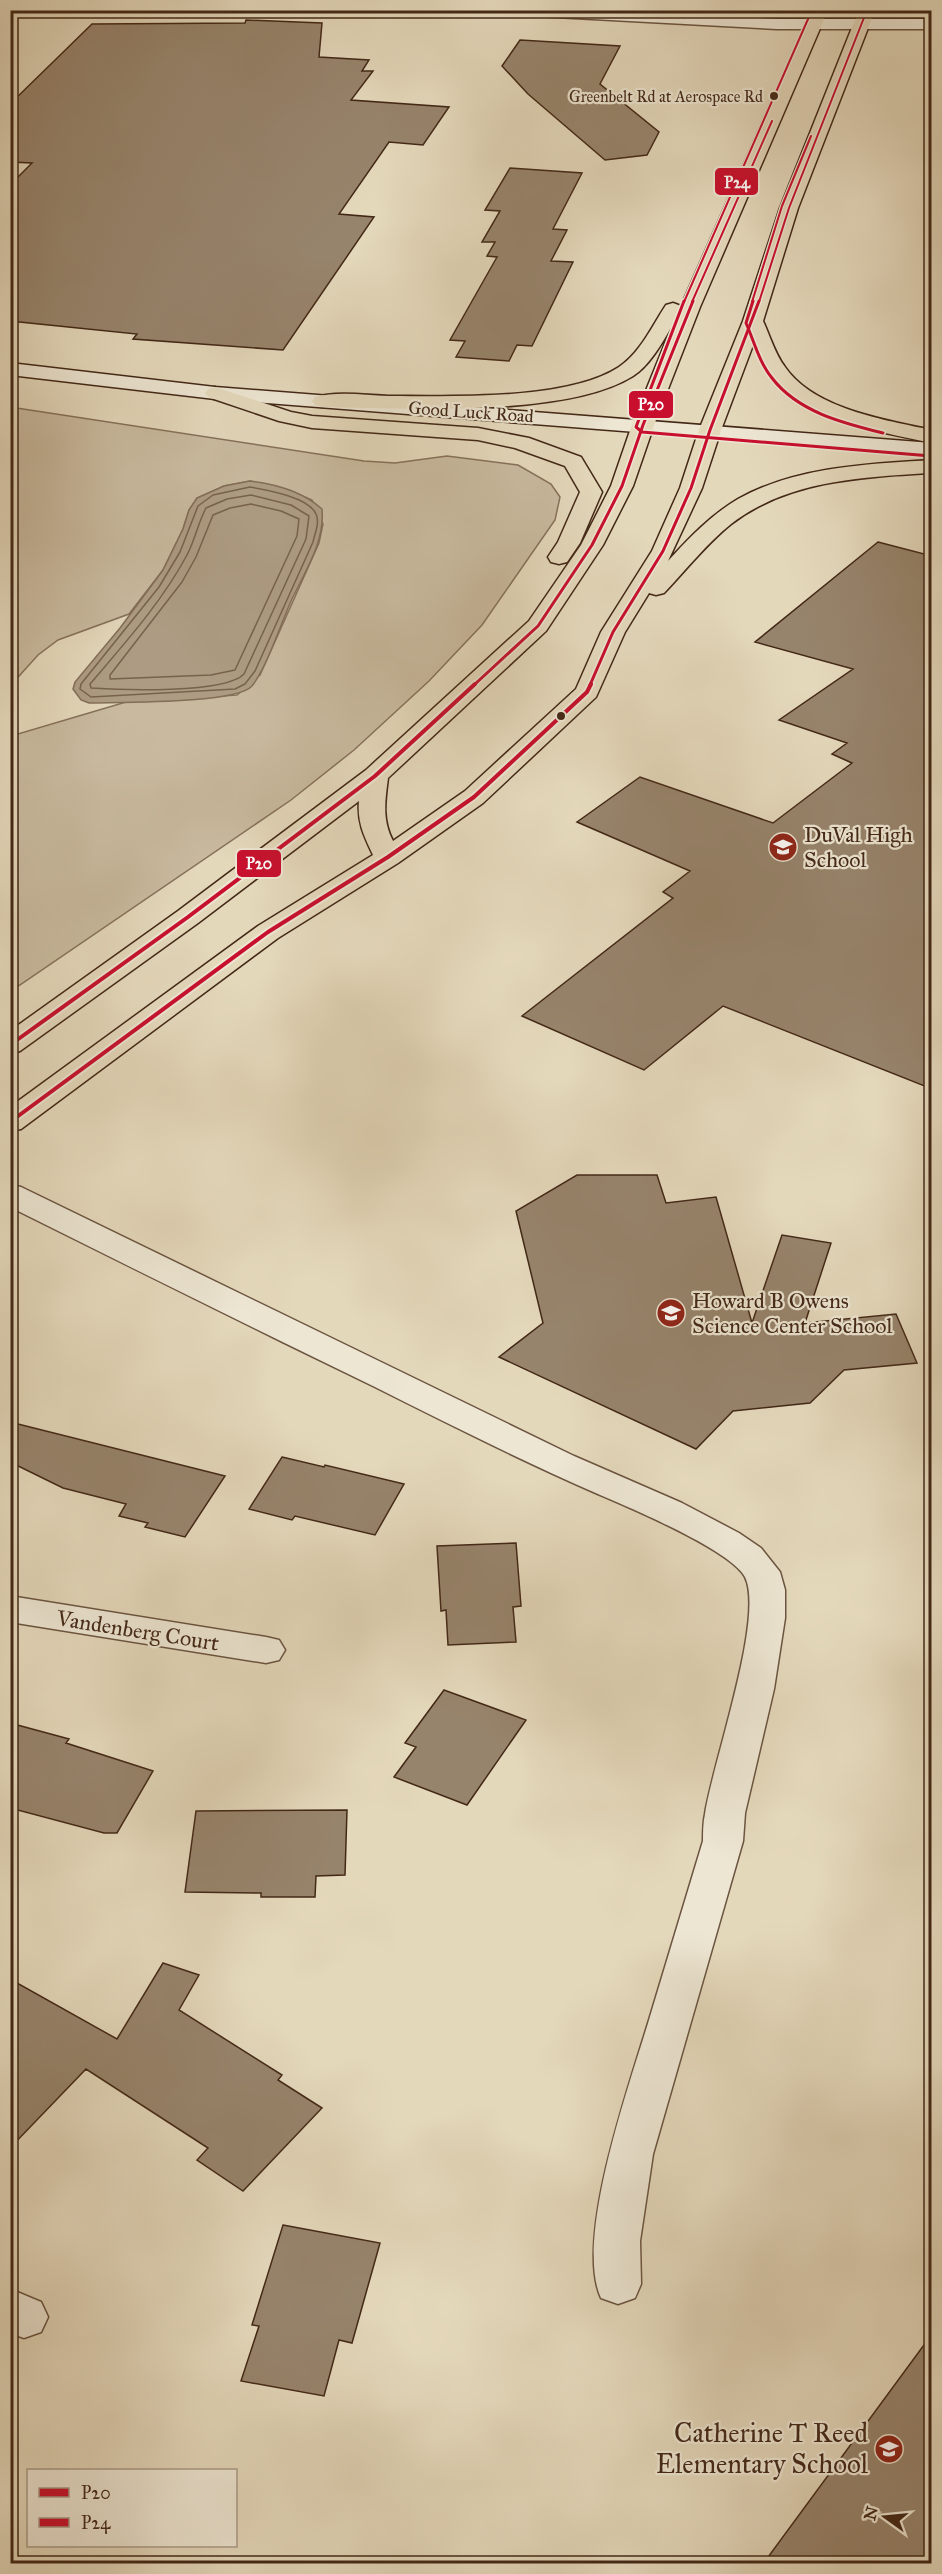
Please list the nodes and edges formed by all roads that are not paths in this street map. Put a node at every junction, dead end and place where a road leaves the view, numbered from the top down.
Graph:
1 (518, 10) edge
2 (816, 18) edge
3 (864, 18) edge
4 (932, 24) edge
5 (718, 243) junction
6 (753, 321) junction
7 (10, 369) edge
8 (215, 393) junction
9 (322, 401) junction
10 (643, 425) junction
11 (710, 430) junction
12 (932, 437) edge
13 (932, 449) edge
14 (932, 466) edge
15 (549, 572) dead end
16 (517, 617) dead end
17 (613, 633) junction
18 (468, 692) junction
19 (375, 776) junction
20 (388, 856) junction
21 (10, 1045) edge
22 (10, 1122) edge
23 (10, 1194) edge
24 (10, 1609) edge
25 (266, 1650) dead end
26 (618, 2284) dead end

1 - 2 street
2 - 3 street
2 - 5 main road
3 - 4 street
3 - 6 main road
5 - 9 main road
5 - 10 main road
6 - 11 main road
6 - 12 main road
7 - 8 street, Good Luck Road
8 - 9 street, Good Luck Road
8 - 15 main road
9 - 10 street, Good Luck Road
10 - 11 street, Good Luck Road
10 - 18 main road
11 - 13 street, Good Luck Road
11 - 17 main road
14 - 17 main road
16 - 18 main road
17 - 20 main road
18 - 19 main road
19 - 20 main road
19 - 21 main road
20 - 22 main road
23 - 26 street
24 - 25 street, Vandenberg Court

